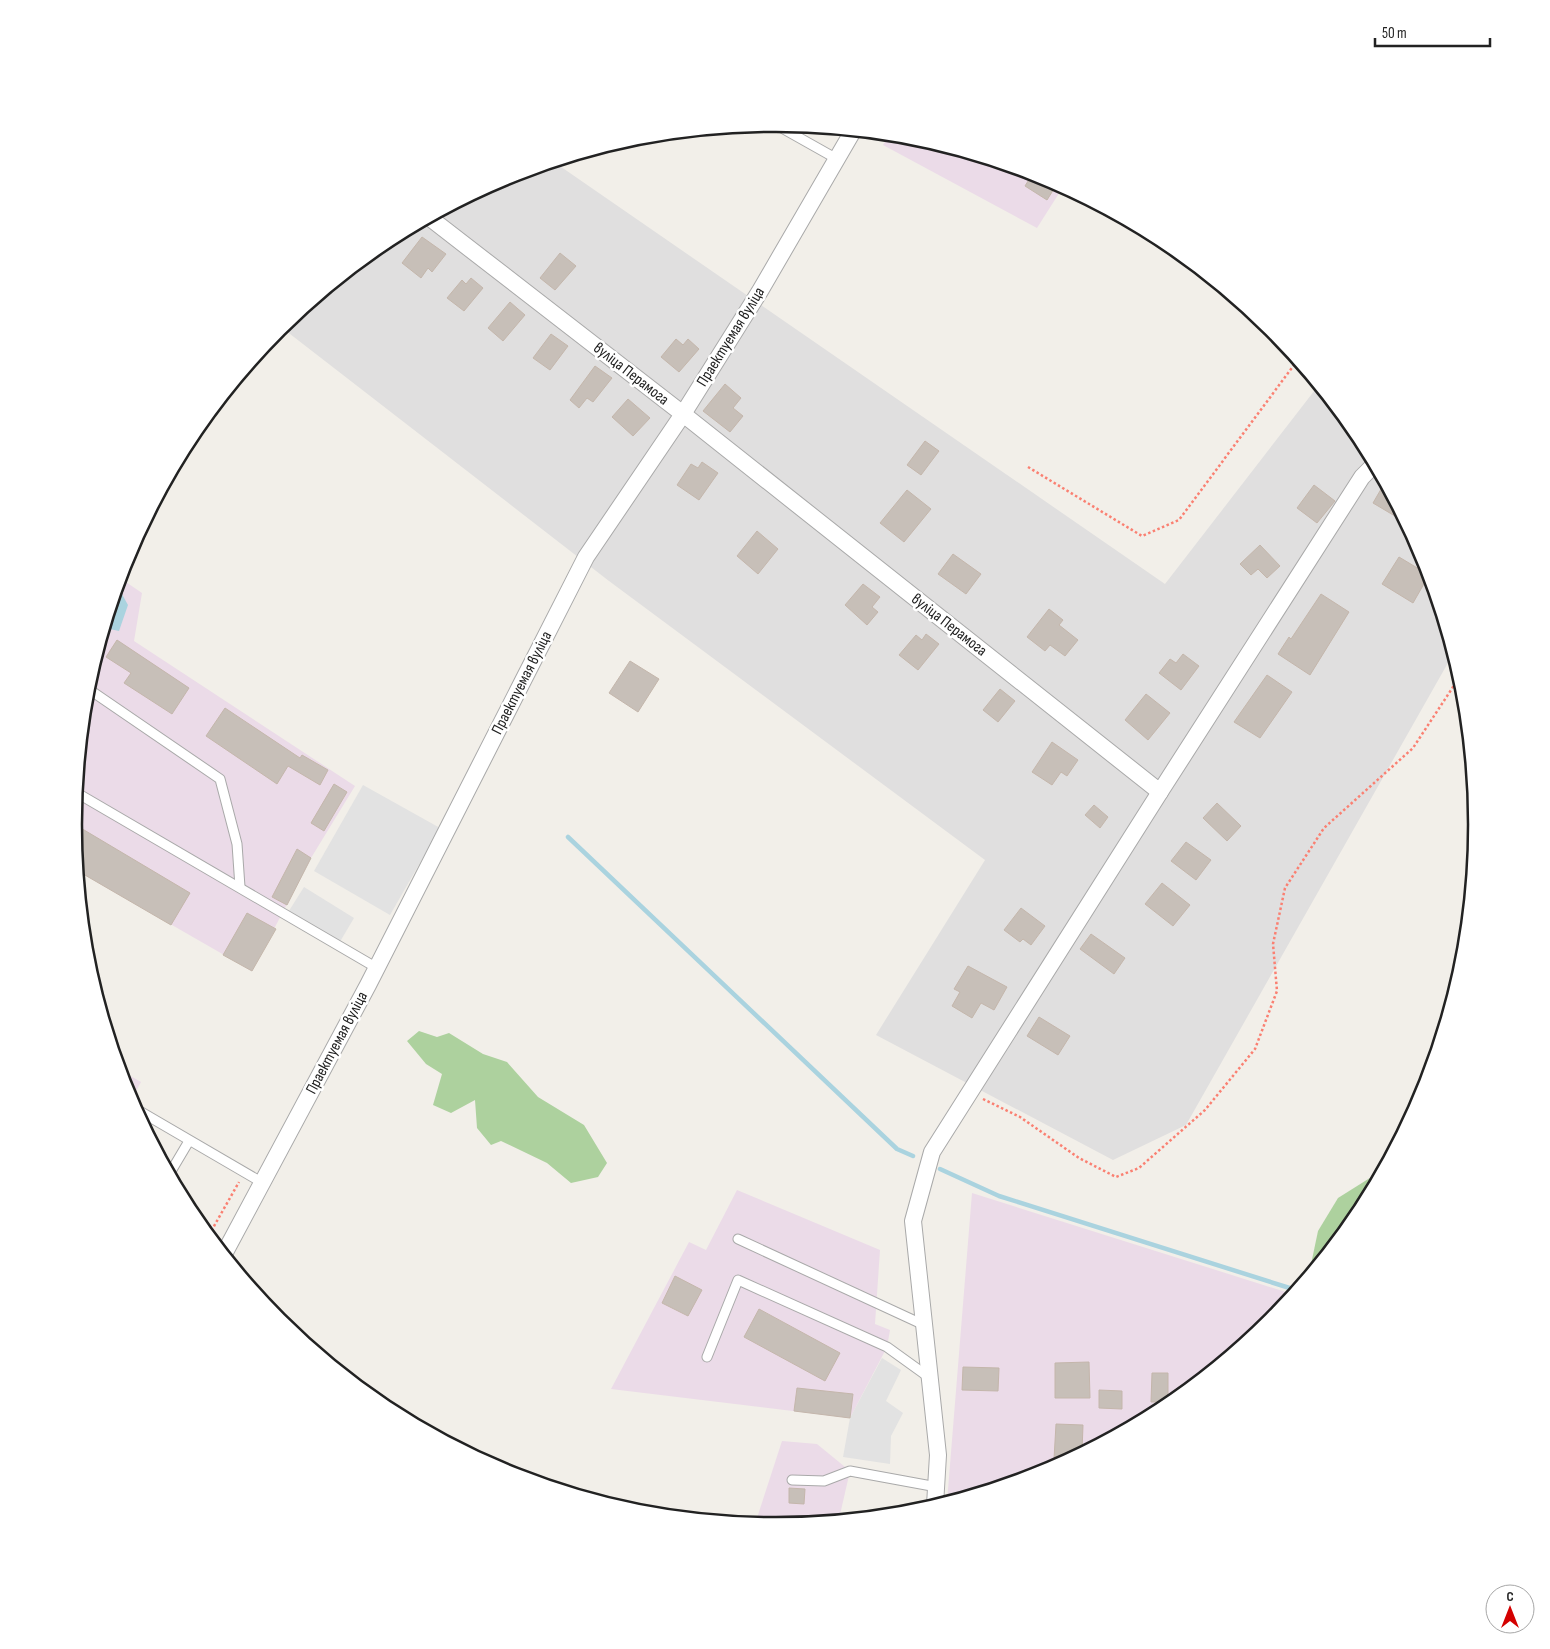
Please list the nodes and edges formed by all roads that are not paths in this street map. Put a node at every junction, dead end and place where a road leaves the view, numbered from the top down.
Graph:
1 (788, 132) edge
2 (850, 136) edge
3 (837, 159) junction
4 (435, 222) edge
5 (683, 414) junction
6 (1370, 470) edge
7 (95, 694) edge
8 (1160, 792) junction
9 (83, 797) edge
10 (240, 887) junction
11 (377, 968) junction
12 (147, 1116) edge
13 (189, 1140) junction
14 (173, 1168) edge
15 (263, 1184) junction
16 (738, 1239) dead end
17 (227, 1248) edge
18 (924, 1324) junction
19 (706, 1358) dead end
20 (930, 1378) junction
21 (792, 1480) dead end
22 (937, 1487) junction
23 (936, 1498) edge

1 - 3 lane
2 - 3 street, Праектуемая вуліца
3 - 5 street, Праектуемая вуліца
4 - 5 street, вуліца Перамога
5 - 8 street, вуліца Перамога
5 - 11 street, Праектуемая вуліца
6 - 8 street
7 - 10 lane
8 - 18 street
9 - 10 lane
10 - 11 lane
11 - 15 street, Праектуемая вуліца
12 - 13 lane
13 - 14 lane
13 - 15 lane
15 - 17 street, Праектуемая вуліца
16 - 18 lane
18 - 20 street
19 - 20 lane
20 - 22 street
21 - 22 lane
22 - 23 street

